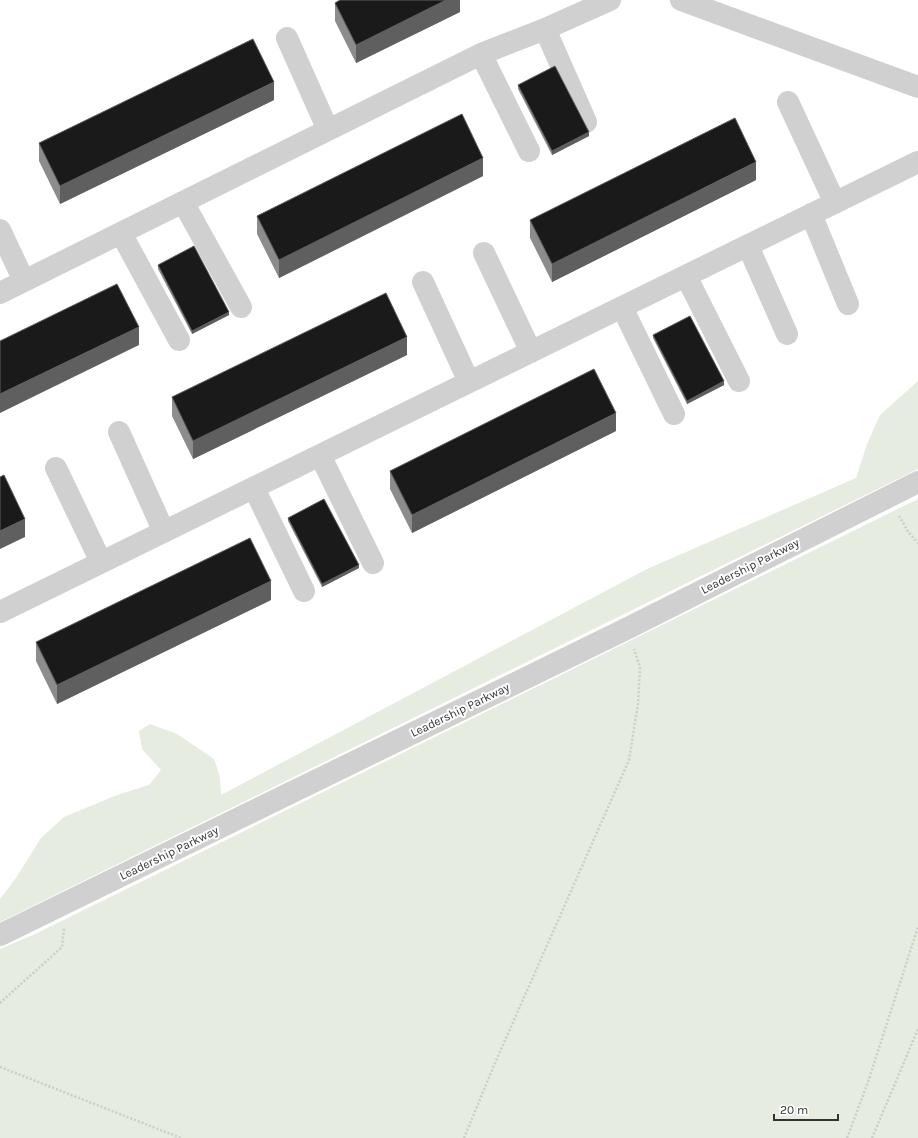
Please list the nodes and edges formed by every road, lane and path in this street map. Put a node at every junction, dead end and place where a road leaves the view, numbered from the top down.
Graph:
1 (610, 0) edge
2 (681, 0) edge
3 (545, 29) junction
4 (287, 38) dead end
5 (481, 54) junction
6 (918, 87) edge
7 (788, 102) dead end
8 (586, 122) edge
9 (328, 130) junction
10 (530, 151) dead end
11 (918, 162) edge
12 (183, 202) junction
13 (835, 203) junction
14 (811, 214) junction
15 (0, 230) edge
16 (121, 233) junction
17 (748, 246) junction
18 (484, 253) dead end
19 (686, 276) junction
20 (24, 281) junction
21 (423, 282) dead end
22 (0, 292) edge
23 (848, 304) dead end
24 (241, 307) dead end
25 (622, 307) junction
26 (787, 334) dead end
27 (179, 340) dead end
28 (531, 352) junction
29 (739, 381) dead end
30 (469, 382) junction
31 (674, 414) dead end
32 (119, 432) dead end
33 (320, 455) junction
34 (56, 468) dead end
35 (918, 482) edge
36 (254, 488) junction
37 (888, 496) junction
38 (164, 532) junction
39 (918, 544) edge
40 (102, 562) junction
41 (373, 563) dead end
42 (304, 591) dead end
43 (0, 612) edge
44 (628, 628) junction
45 (61, 906) junction
46 (918, 927) edge
47 (0, 934) edge
48 (0, 1003) edge
49 (918, 1028) edge
50 (0, 1067) edge
51 (180, 1138) edge
52 (464, 1138) edge
53 (847, 1138) edge
54 (872, 1138) edge

1 - 3 street
2 - 6 street
3 - 5 street
3 - 8 street
4 - 9 street
5 - 9 street
5 - 10 street
7 - 13 street
9 - 12 street
11 - 13 street
12 - 16 street
12 - 24 street
13 - 14 street
14 - 17 street
14 - 23 street
15 - 20 street
16 - 20 street
16 - 27 street
17 - 19 street
17 - 26 street
18 - 28 street
19 - 25 street
19 - 29 street
20 - 22 street
21 - 30 street
25 - 28 street
25 - 31 street
28 - 30 street
30 - 33 street
32 - 38 street
33 - 36 street
33 - 41 street
34 - 40 street
35 - 37 street, Leadership Parkway
36 - 38 street
36 - 42 street
37 - 39 path
37 - 44 street, Leadership Parkway
38 - 40 street
40 - 43 street
44 - 45 street, Leadership Parkway
44 - 52 path
45 - 47 street, Leadership Parkway
45 - 48 path
46 - 53 path
49 - 54 path
50 - 51 path

